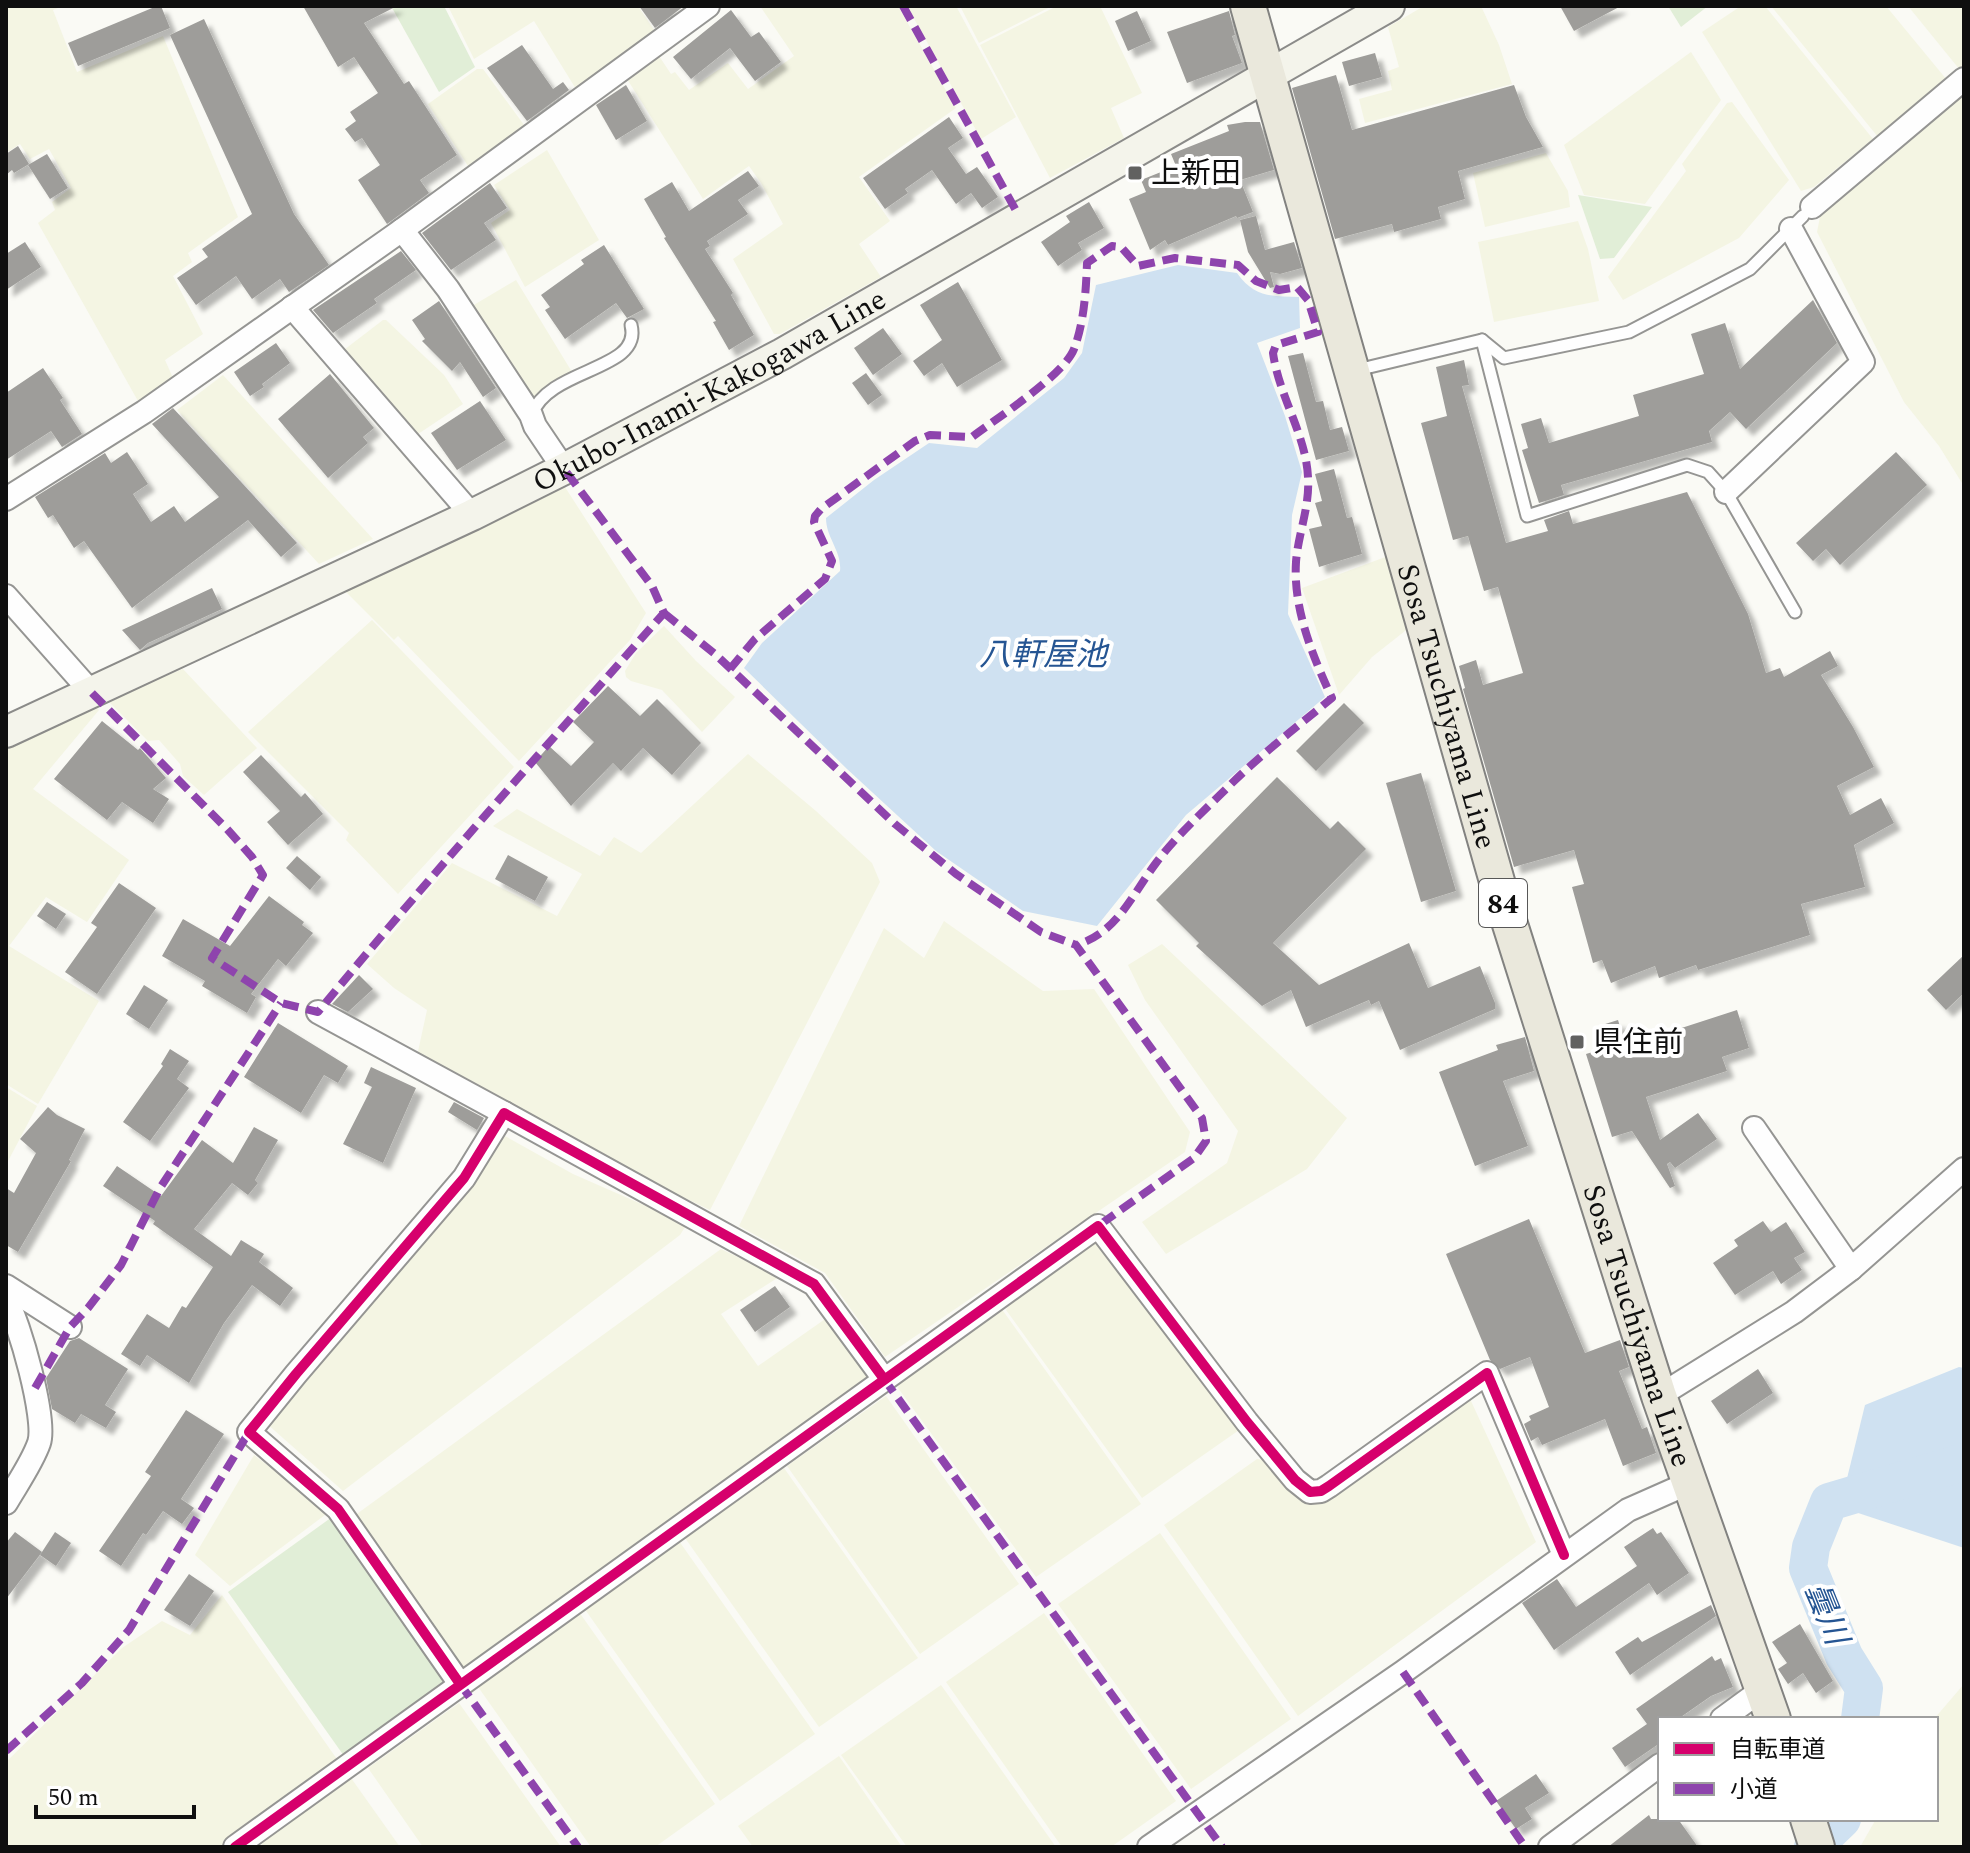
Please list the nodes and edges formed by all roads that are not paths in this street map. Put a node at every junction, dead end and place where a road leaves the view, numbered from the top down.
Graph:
1 (708, 6) edge
2 (1248, 6) edge
3 (1389, 6) edge
4 (1267, 77) junction
5 (1962, 85) edge
6 (1802, 217) junction
7 (402, 230) junction
8 (292, 307) junction
9 (631, 325) dead end
10 (1482, 340) junction
11 (1353, 371) junction
12 (531, 415) junction
13 (564, 469) junction
14 (1726, 492) junction
15 (6, 499) edge
16 (472, 515) junction
17 (6, 596) edge
18 (1795, 612) dead end
19 (92, 693) junction
20 (6, 732) edge
21 (318, 1012) dead end
22 (504, 1113) junction
23 (1754, 1128) dead end
24 (1964, 1169) edge
25 (1851, 1269) junction
26 (6, 1286) edge
27 (6, 1299) edge
28 (70, 1327) dead end
29 (884, 1379) junction
30 (1659, 1396) junction
31 (1689, 1483) junction
32 (6, 1503) edge
33 (1564, 1555) junction
34 (460, 1684) junction
35 (1768, 1704) edge
36 (1728, 1717) edge
37 (1658, 1766) edge
38 (235, 1847) edge
39 (1149, 1847) edge
40 (1550, 1847) edge

1 - 7 street
2 - 4 main road, Sosa Tsuchiyama Line / 84
3 - 4 main road, Okubo-Inami-Kakogawa Line
4 - 11 main road, Sosa Tsuchiyama Line / 84
4 - 13 main road, Okubo-Inami-Kakogawa Line
5 - 6 street
6 - 10 lane
6 - 14 street
7 - 8 street
7 - 12 street
8 - 15 street
8 - 16 street
9 - 12 lane
10 - 11 lane
10 - 14 lane
11 - 30 main road, Sosa Tsuchiyama Line / 84
12 - 13 street
13 - 16 main road, Okubo-Inami-Kakogawa Line
14 - 18 lane
16 - 19 main road, Okubo-Inami-Kakogawa Line
17 - 19 street
19 - 20 main road, Okubo-Inami-Kakogawa Line
21 - 22 street
22 - 29 street
22 - 34 street
23 - 25 street
24 - 25 street
25 - 30 street
26 - 28 street
27 - 32 street
29 - 33 street
29 - 34 street
30 - 31 main road, Sosa Tsuchiyama Line / 84
31 - 33 street
31 - 35 main road, Sosa Tsuchiyama Line / 84
33 - 39 street
34 - 38 street
35 - 36 street
37 - 40 street

